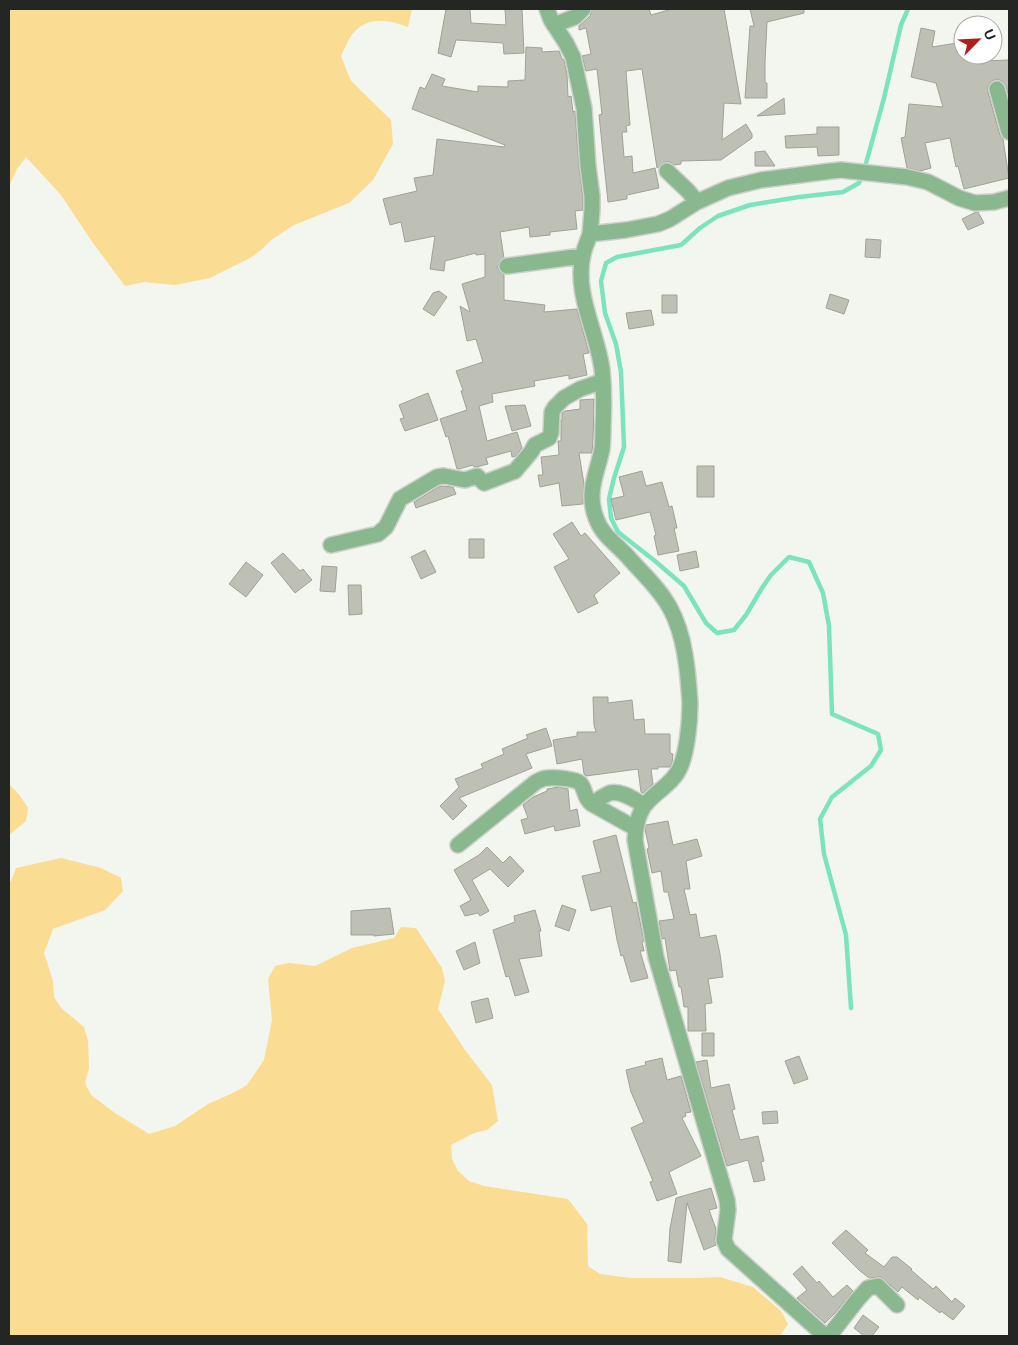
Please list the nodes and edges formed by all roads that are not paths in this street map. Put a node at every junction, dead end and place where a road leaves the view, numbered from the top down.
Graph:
1 (547, 9) edge
2 (583, 9) edge
3 (554, 25) junction
4 (997, 89) dead end
5 (1009, 132) edge
6 (667, 171) dead end
7 (1009, 198) edge
8 (697, 202) junction
9 (590, 234) junction
10 (582, 256) junction
11 (507, 266) dead end
12 (603, 381) junction
13 (331, 545) dead end
14 (592, 804) junction
15 (644, 805) junction
16 (635, 828) junction
17 (458, 845) dead end
18 (897, 1305) dead end
19 (825, 1336) edge
20 (829, 1336) edge

1 - 3 street
2 - 3 street
3 - 9 street
4 - 5 street
6 - 8 street
7 - 8 street
8 - 9 street
9 - 10 street
10 - 11 street
10 - 12 street
12 - 13 street
12 - 15 street
14 - 15 street
14 - 16 street
14 - 17 street
15 - 16 street
16 - 19 street
18 - 20 street

